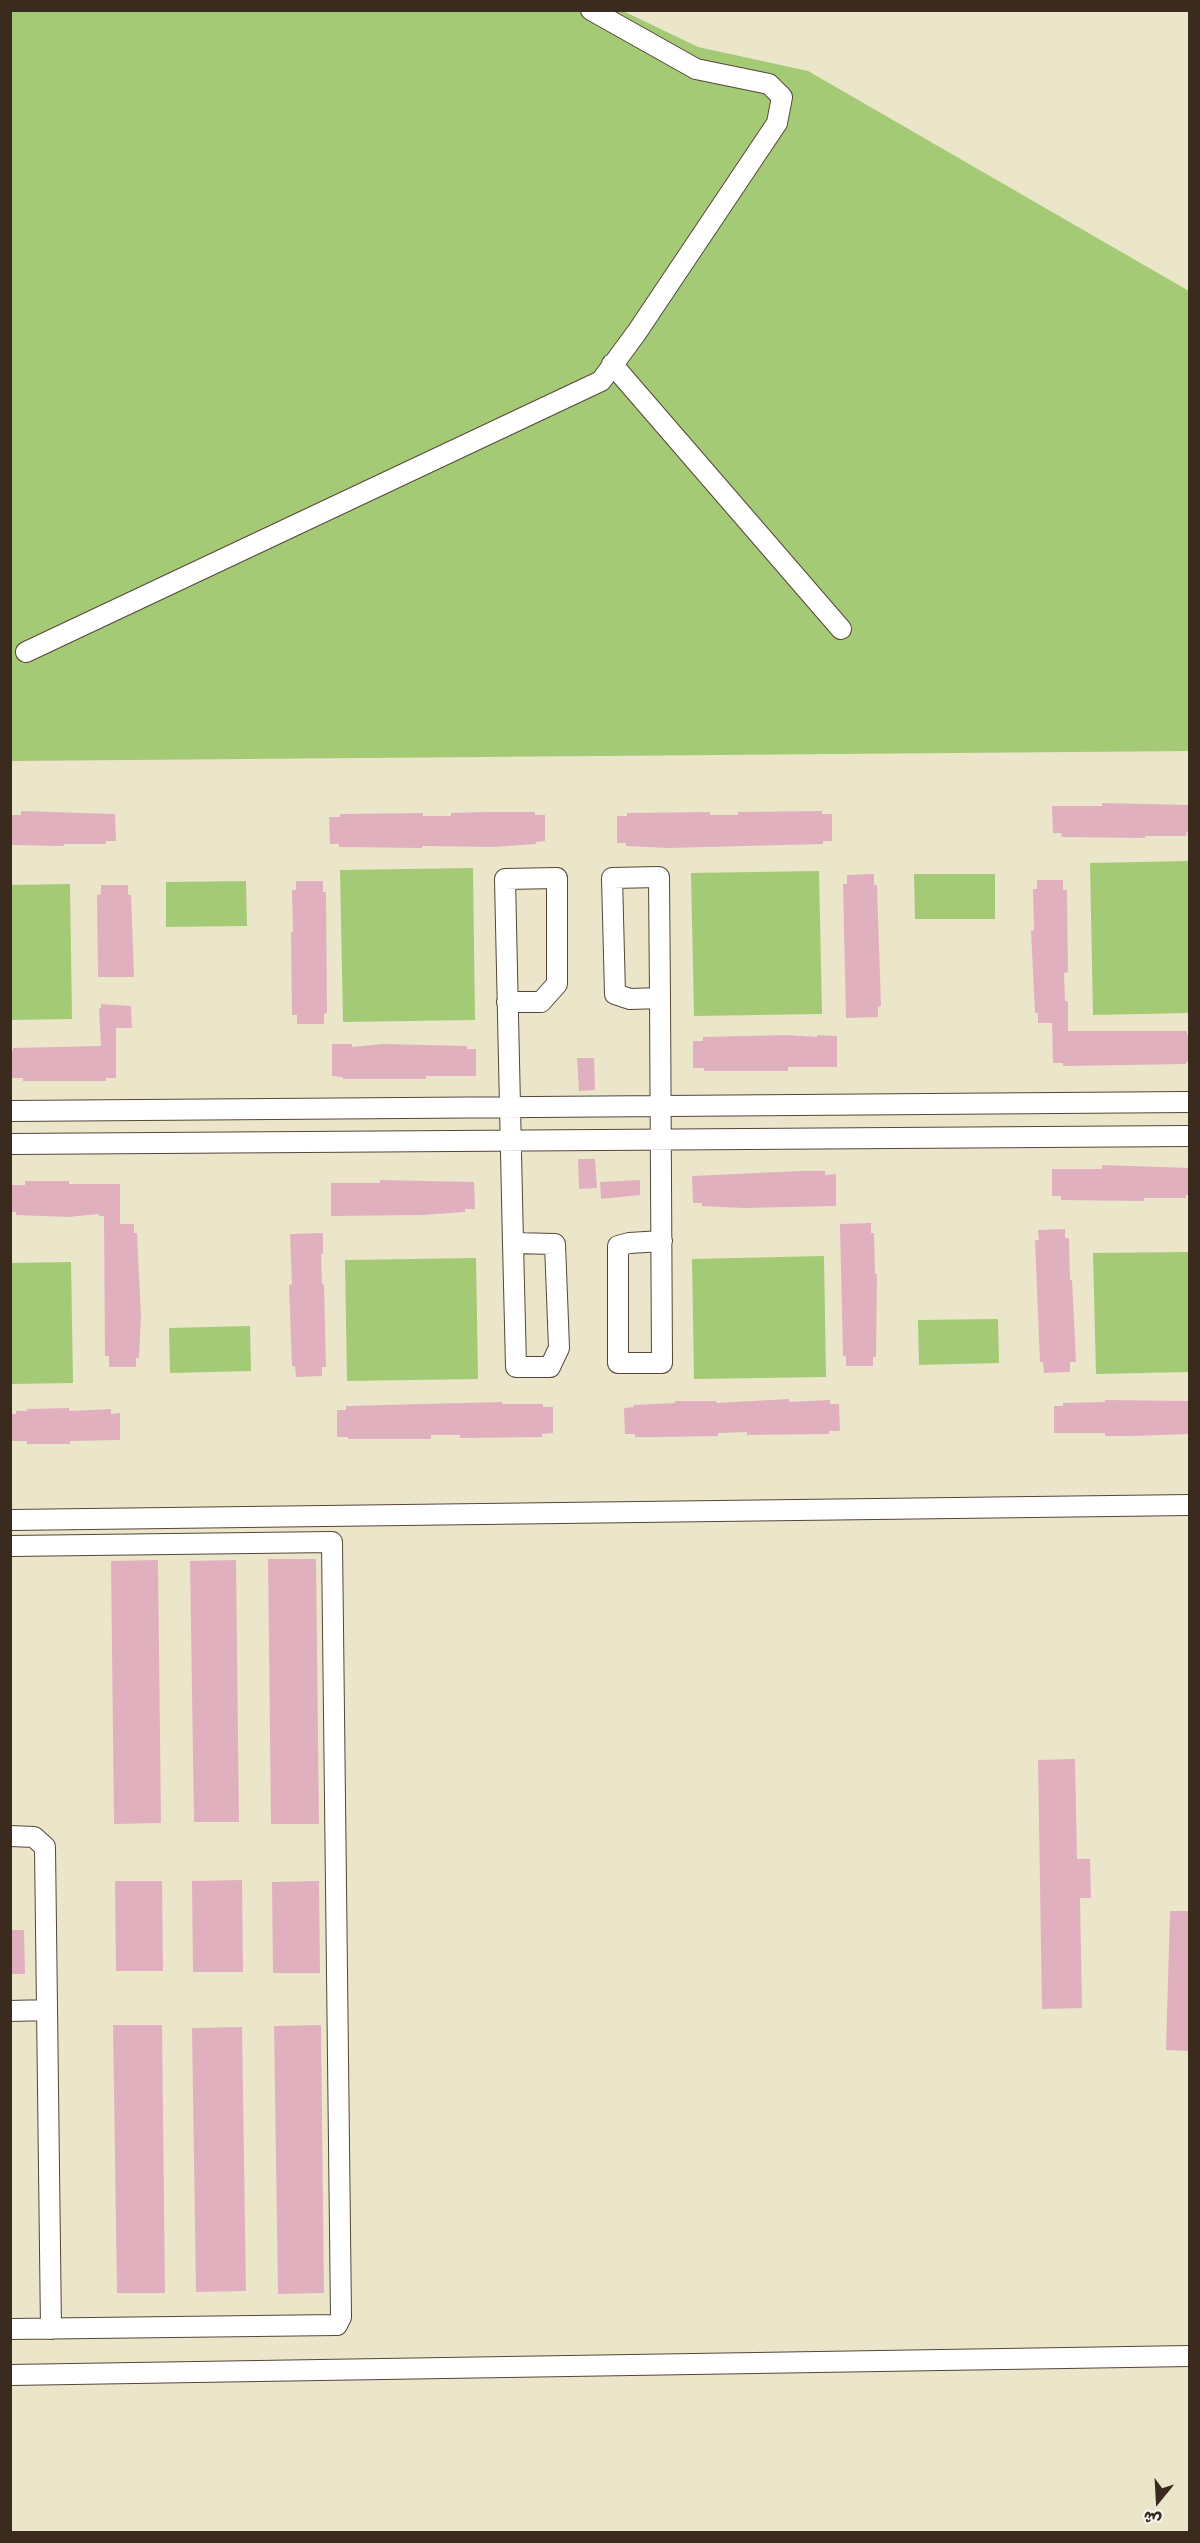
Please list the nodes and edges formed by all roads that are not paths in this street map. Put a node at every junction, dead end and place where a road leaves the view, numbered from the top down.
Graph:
1 (591, 10) edge
2 (612, 364) junction
3 (841, 629) dead end
4 (26, 652) dead end
5 (660, 998) junction
6 (507, 1002) junction
7 (1190, 1102) edge
8 (955, 1104) junction
9 (661, 1106) junction
10 (510, 1107) junction
11 (10, 1111) edge
12 (1190, 1136) edge
13 (957, 1138) junction
14 (661, 1140) junction
15 (510, 1141) junction
16 (10, 1144) edge
17 (662, 1241) junction
18 (513, 1243) junction
19 (1190, 1505) edge
20 (10, 1520) edge
21 (10, 1546) edge
22 (10, 1836) edge
23 (10, 2010) edge
24 (47, 2010) junction
25 (10, 2329) edge
26 (51, 2329) junction
27 (1190, 2356) edge
28 (10, 2375) edge

1 - 2 street
2 - 3 street
2 - 4 street
5 - 5 street
5 - 9 street
6 - 6 street
6 - 10 street
7 - 8 street
8 - 9 street
8 - 13 street
9 - 10 street
9 - 14 street
10 - 11 street
10 - 15 street
12 - 13 street
13 - 14 street
14 - 15 street
14 - 17 street
15 - 16 street
15 - 18 street
17 - 17 street
18 - 18 street
19 - 20 street
21 - 26 street
22 - 24 street
23 - 24 street
24 - 26 street
25 - 26 street
27 - 28 street

